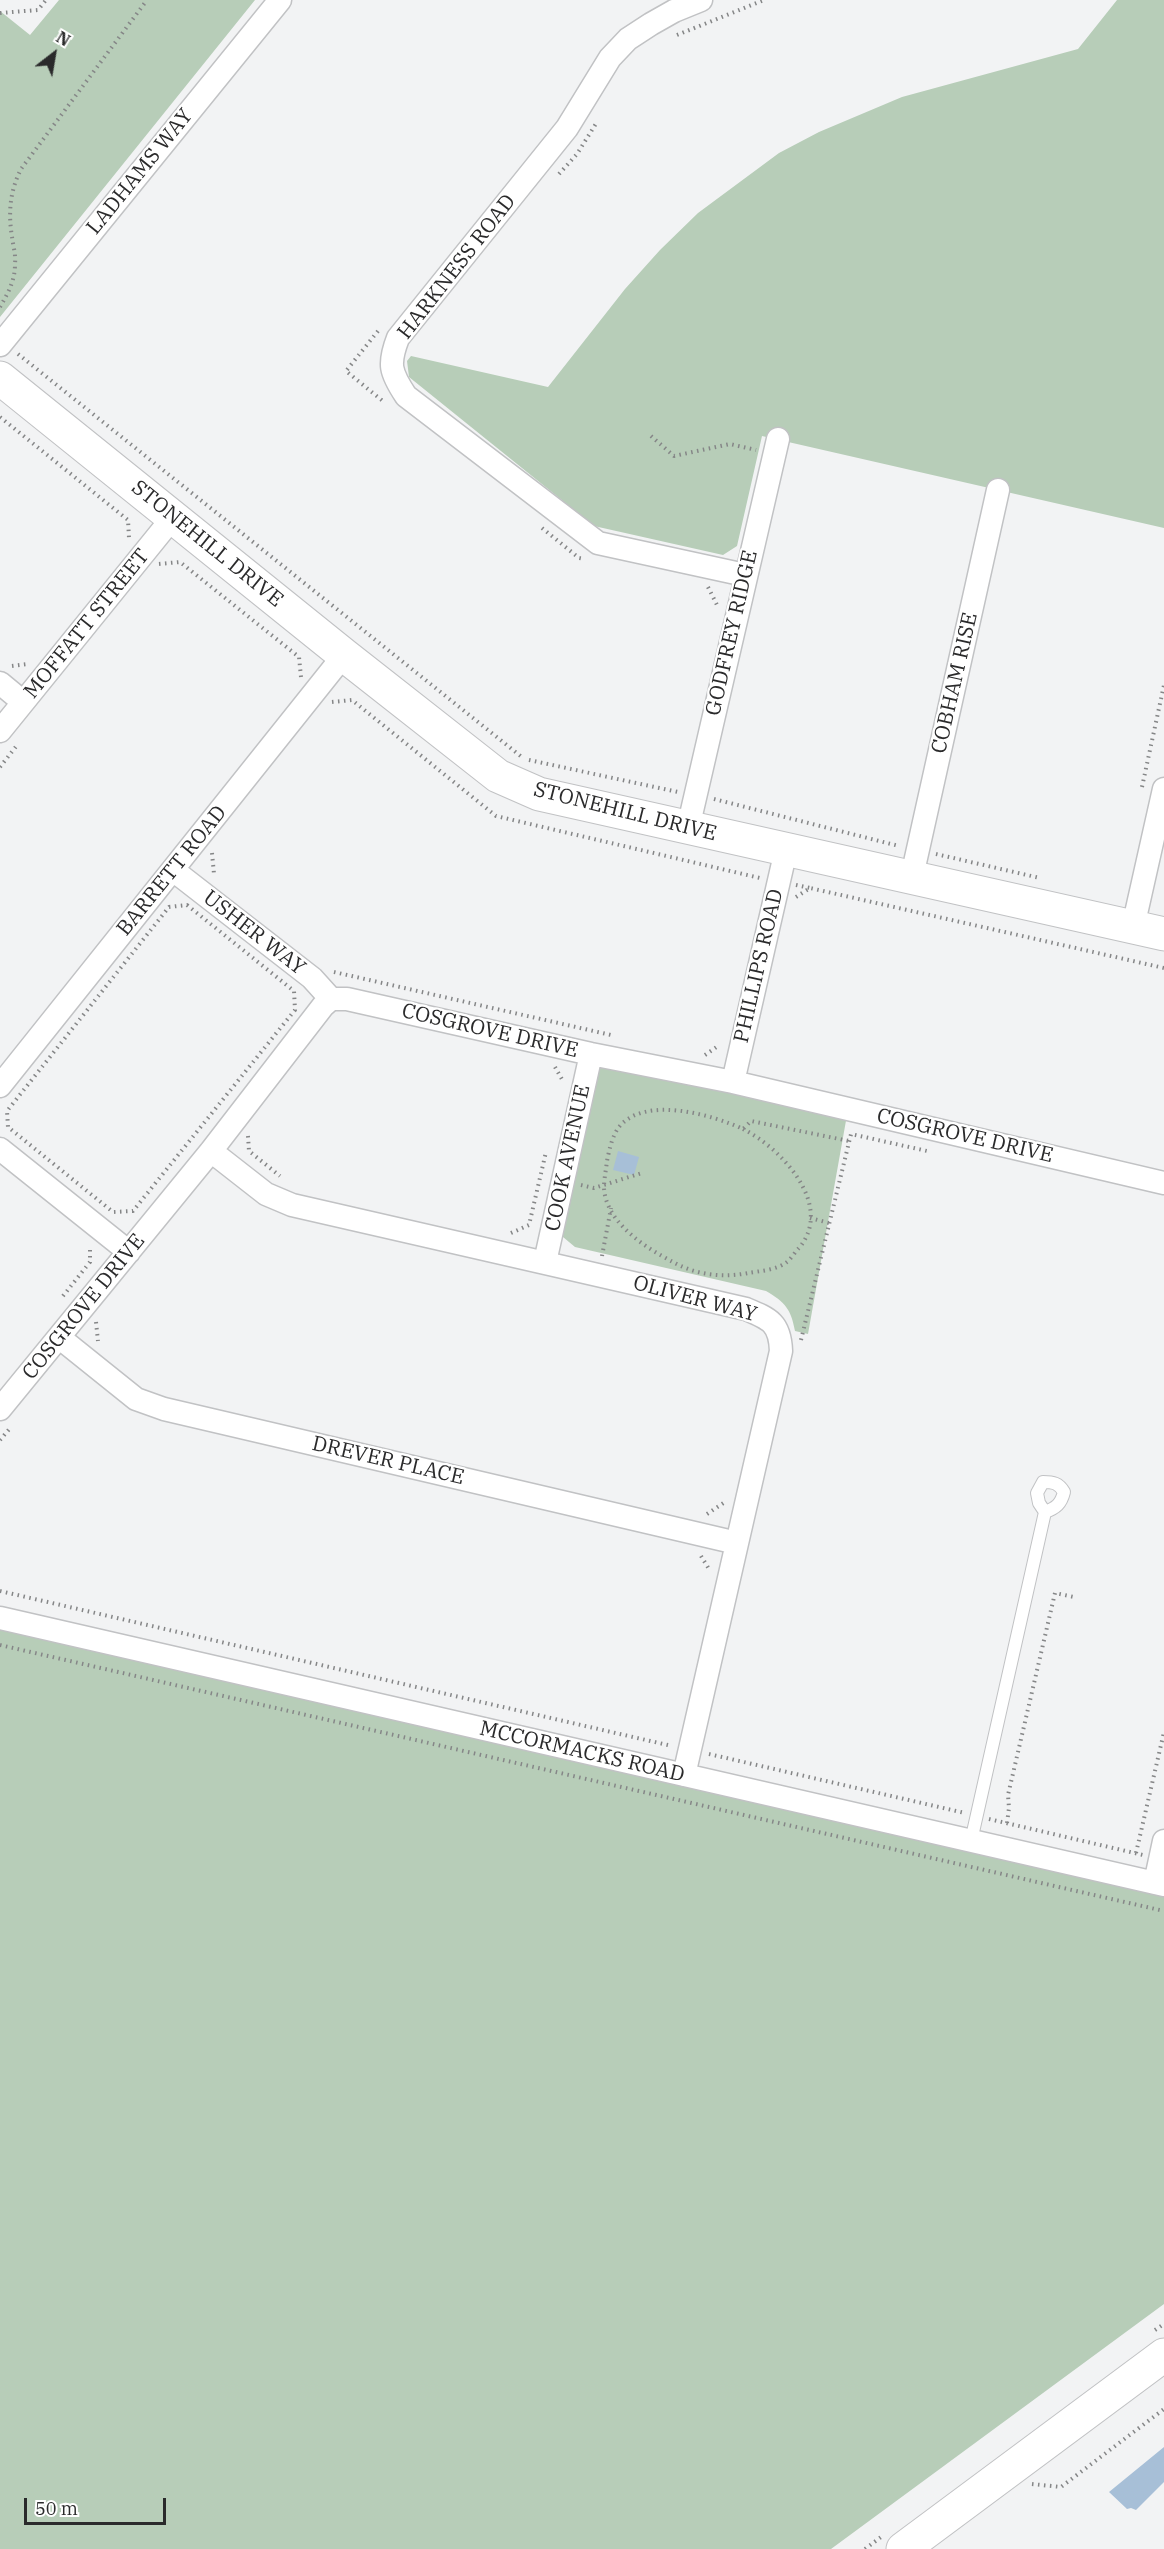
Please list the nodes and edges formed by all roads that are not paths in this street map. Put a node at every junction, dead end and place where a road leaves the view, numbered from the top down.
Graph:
1 (280, 0) edge
2 (701, 0) edge
3 (1, 344) edge
4 (0, 378) edge
5 (776, 447) road end
6 (998, 490) dead end
7 (174, 516) junction
8 (745, 575) junction
9 (344, 655) junction
10 (0, 684) edge
11 (23, 702) junction
12 (0, 731) edge
13 (1164, 789) edge
14 (688, 828) junction
15 (786, 850) junction
16 (173, 870) junction
17 (912, 876) junction
18 (1132, 927) junction
19 (1164, 934) edge
20 (331, 999) junction
21 (591, 1054) junction
22 (733, 1082) junction
23 (0, 1086) edge
24 (0, 1149) edge
25 (211, 1151) junction
26 (1164, 1183) edge
27 (129, 1252) junction
28 (545, 1262) junction
29 (60, 1338) junction
30 (0, 1409) edge
31 (1045, 1512) dead end
32 (736, 1543) junction
33 (0, 1618) edge
34 (684, 1775) junction
35 (971, 1841) junction
36 (1162, 1850) edge
37 (1160, 1884) edge
38 (1164, 2355) edge
39 (903, 2549) edge

1 - 3 street, LADHAMS WAY
2 - 8 street, HARKNESS ROAD
4 - 7 street, STONEHILL DRIVE
5 - 8 street, GODFREY RIDGE
6 - 17 street, COBHAM RISE
7 - 9 street, STONEHILL DRIVE
7 - 11 street, MOFFATT STREET
8 - 14 street, GODFREY RIDGE
9 - 14 street, STONEHILL DRIVE
9 - 16 street, BARRETT ROAD
10 - 11 street
11 - 12 street, MOFFATT STREET
13 - 18 street
14 - 15 street, STONEHILL DRIVE
15 - 17 street, STONEHILL DRIVE
15 - 22 street, PHILLIPS ROAD
16 - 20 street, USHER WAY
16 - 23 street, BARRETT ROAD
17 - 18 street, STONEHILL DRIVE
18 - 19 street, STONEHILL DRIVE
20 - 21 street, COSGROVE DRIVE
20 - 25 street, COSGROVE DRIVE
21 - 22 street, COSGROVE DRIVE
21 - 28 street, COOK AVENUE
22 - 26 street, COSGROVE DRIVE
24 - 27 street
25 - 27 street, COSGROVE DRIVE
25 - 28 street, OLIVER WAY
27 - 29 street, COSGROVE DRIVE
28 - 32 street, OLIVER WAY
29 - 30 street, COSGROVE DRIVE
29 - 32 street, DREVER PLACE
31 - 35 lane
32 - 34 street, OLIVER WAY
33 - 34 street, MCCORMACKS ROAD
34 - 35 street, MCCORMACKS ROAD
35 - 37 street, MCCORMACKS ROAD
36 - 37 street
38 - 39 street

